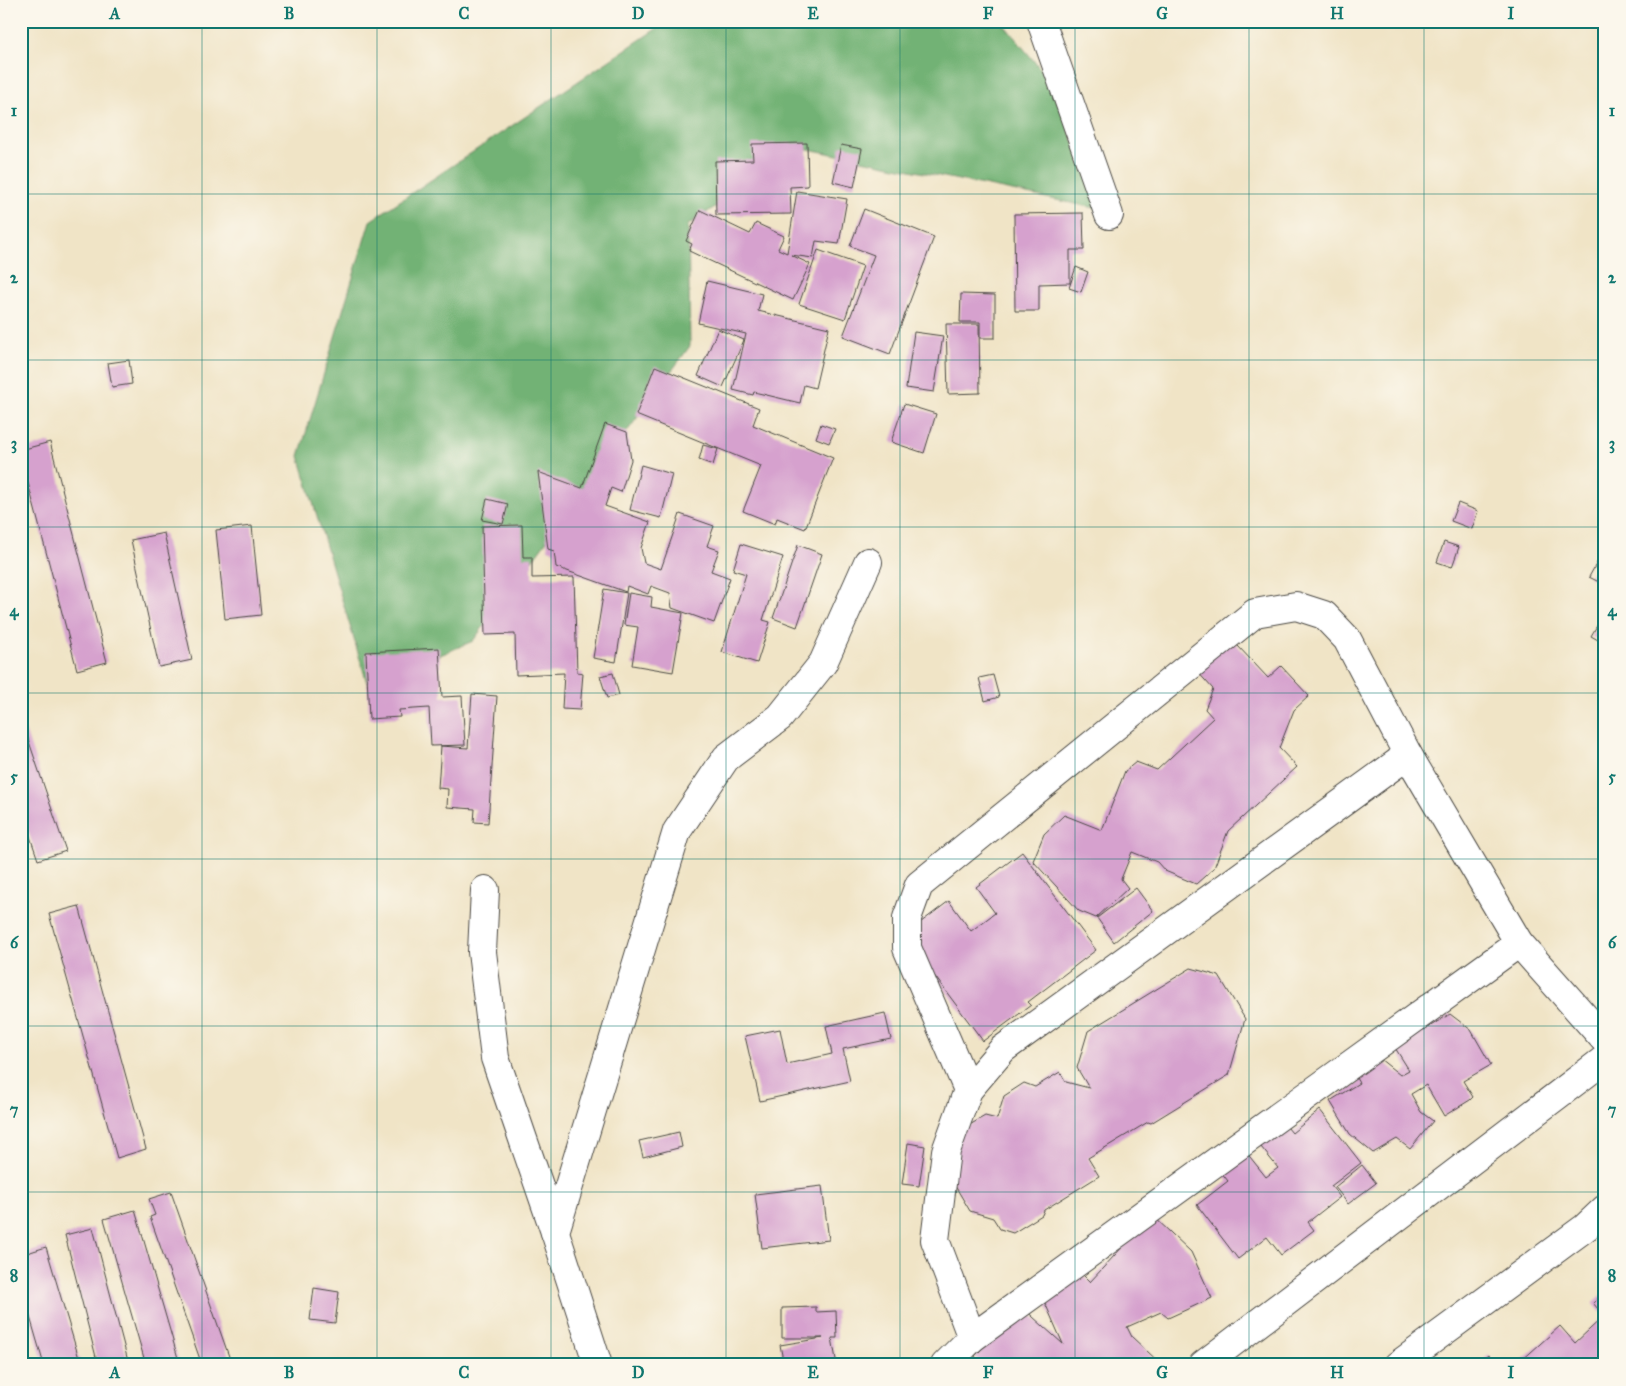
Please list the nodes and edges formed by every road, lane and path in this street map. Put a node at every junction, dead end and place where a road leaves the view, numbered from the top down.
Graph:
1 (1041, 21) edge
2 (1109, 215) dead end
3 (868, 562) dead end
4 (1408, 755) junction
5 (485, 890) dead end
6 (1519, 943) junction
7 (1605, 1040) edge
8 (1605, 1059) edge
9 (968, 1090) junction
10 (1605, 1209) edge
11 (556, 1232) junction
12 (972, 1338) junction
13 (598, 1365) edge
14 (945, 1365) edge
15 (1203, 1365) edge
16 (1398, 1365) edge

1 - 2 street
3 - 11 street
4 - 6 street
4 - 9 street
4 - 9 street
5 - 11 street
6 - 7 street
6 - 12 street
8 - 15 street
9 - 12 street
10 - 16 street
11 - 13 street
12 - 14 street

